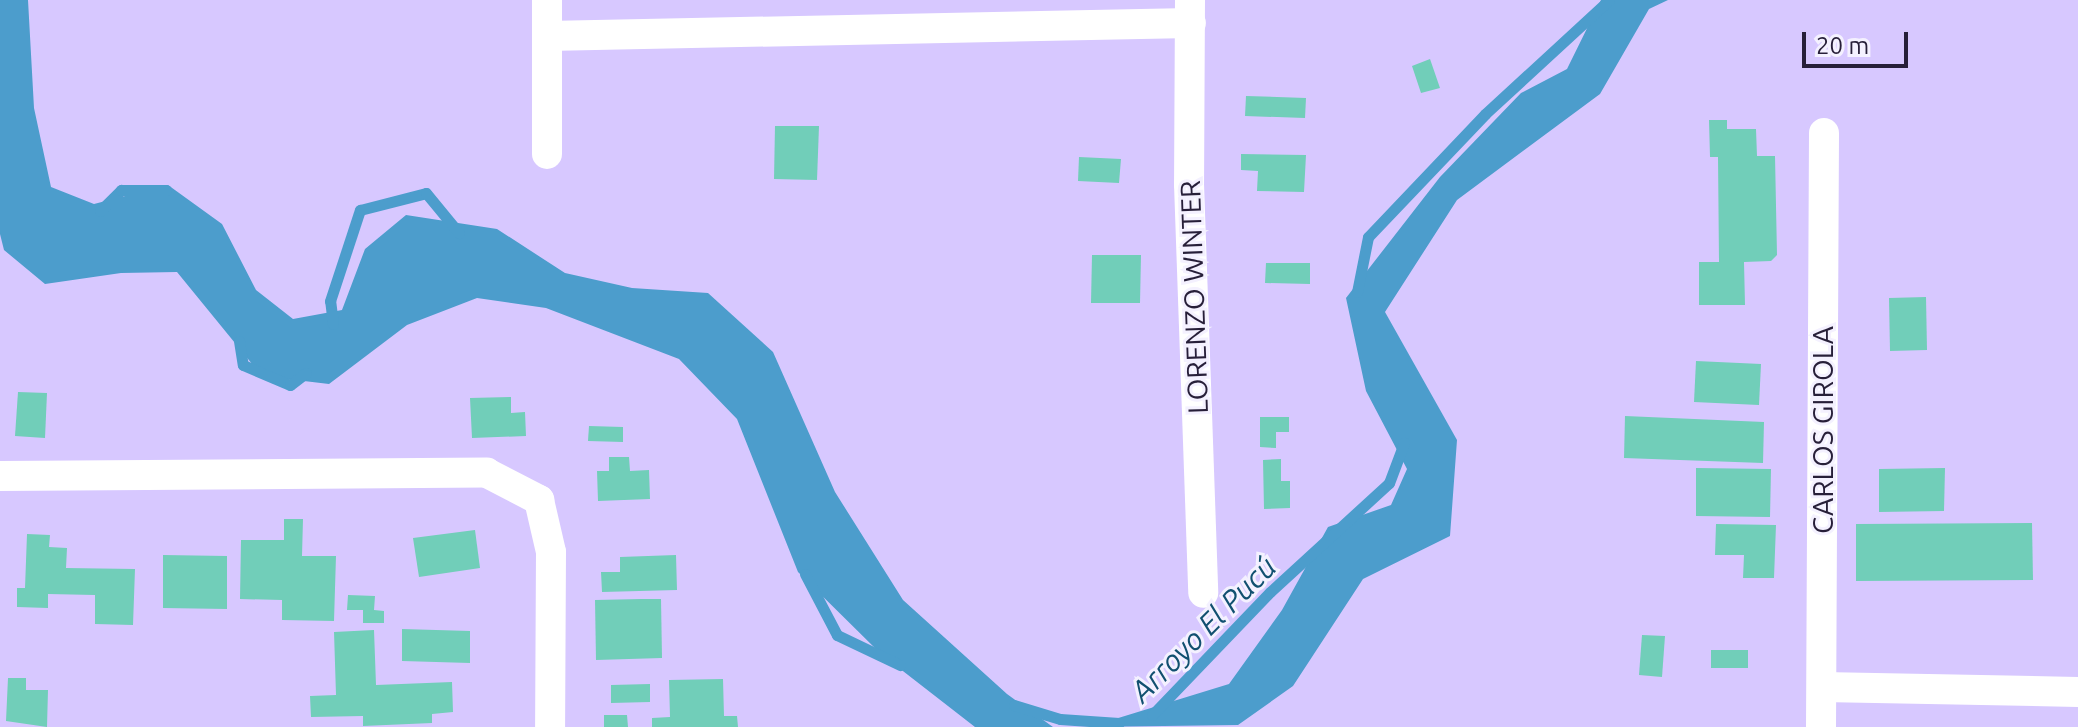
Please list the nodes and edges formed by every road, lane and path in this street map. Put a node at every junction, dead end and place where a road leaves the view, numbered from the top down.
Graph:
1 (547, 0) edge
2 (1190, 12) edge
3 (547, 36) junction
4 (1824, 133) dead end
5 (547, 154) dead end
6 (0, 476) edge
7 (1203, 593) dead end
8 (1822, 687) junction
9 (2078, 692) edge
10 (550, 727) edge
11 (1821, 727) edge

1 - 3 street
2 - 3 street
2 - 7 street, LORENZO WINTER
3 - 5 street
4 - 8 street, CARLOS GIROLA
6 - 10 street
8 - 9 street
8 - 11 street, CARLOS GIROLA

